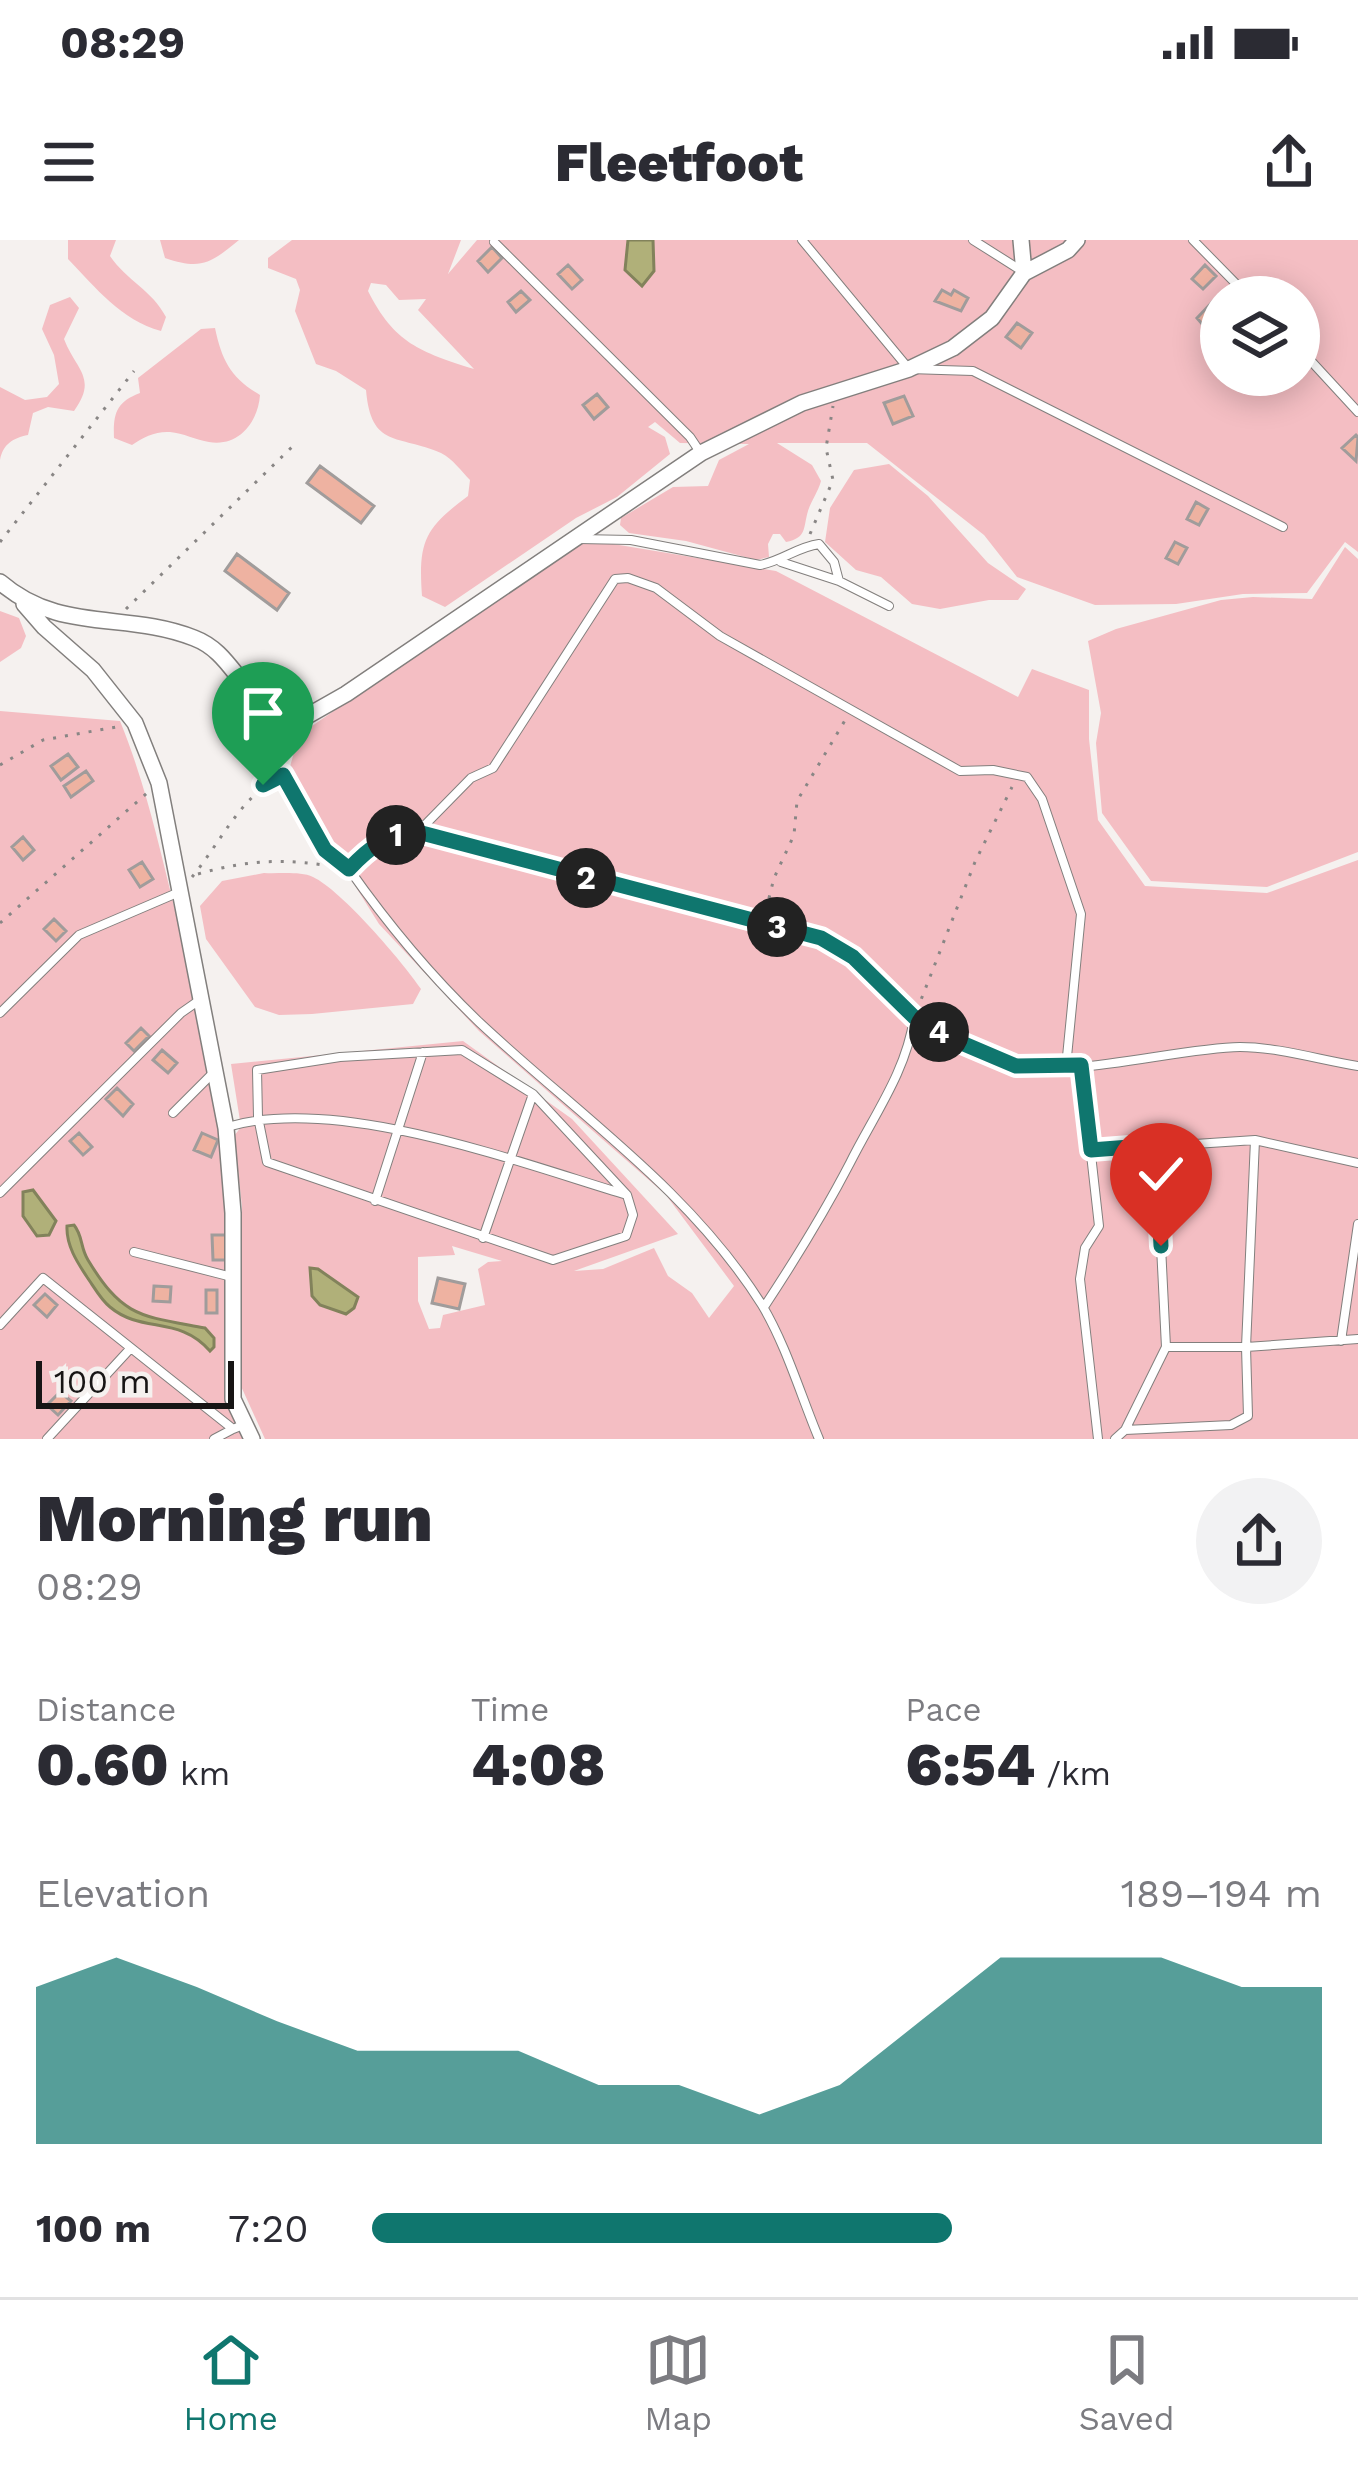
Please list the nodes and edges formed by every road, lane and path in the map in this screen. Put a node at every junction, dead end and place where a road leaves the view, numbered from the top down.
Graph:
1 (802, 240) edge
2 (973, 240) edge
3 (1022, 240) edge
4 (1077, 240) edge
5 (1193, 240) edge
6 (494, 242) edge
7 (1024, 273) junction
8 (1228, 276) edge
9 (909, 369) junction
10 (134, 371) dead end
11 (1320, 371) edge
12 (834, 394) junction
13 (1358, 412) edge
14 (296, 444) dead end
15 (700, 453) junction
16 (1283, 527) dead end
17 (577, 539) junction
18 (0, 542) edge
19 (803, 546) junction
20 (779, 561) junction
21 (839, 581) junction
22 (0, 582) edge
23 (22, 602) junction
24 (889, 606) dead end
25 (112, 622) junction
26 (851, 710) junction
27 (283, 718) junction
28 (135, 723) junction
29 (0, 765) edge
30 (283, 775) junction
31 (1018, 775) junction
32 (159, 783) junction
33 (418, 832) junction
34 (349, 869) junction
35 (194, 875) junction
36 (177, 893) junction
37 (0, 923) edge
38 (763, 924) junction
39 (202, 998) junction
40 (0, 1013) edge
41 (914, 1017) junction
42 (422, 1052) junction
43 (1081, 1065) junction
44 (1358, 1066) edge
45 (1066, 1067) junction
46 (216, 1070) junction
47 (533, 1094) junction
48 (173, 1113) dead end
49 (258, 1118) junction
50 (226, 1128) junction
51 (398, 1132) junction
52 (1255, 1140) junction
53 (1156, 1145) junction
54 (1091, 1150) junction
55 (510, 1160) junction
56 (1358, 1163) edge
57 (0, 1193) edge
58 (627, 1195) junction
59 (376, 1201) junction
60 (1358, 1224) edge
61 (483, 1238) junction
62 (134, 1252) dead end
63 (233, 1277) junction
64 (764, 1307) junction
65 (0, 1324) edge
66 (1358, 1339) edge
67 (1341, 1341) junction
68 (1166, 1347) junction
69 (1246, 1347) junction
70 (129, 1350) junction
71 (1125, 1430) junction
72 (243, 1431) edge
73 (47, 1439) edge
74 (214, 1439) edge
75 (819, 1439) edge
76 (1098, 1439) edge
77 (1115, 1439) edge

1 - 9 lane
2 - 7 lane
3 - 7 street
4 - 7 street
5 - 8 lane
6 - 15 lane
7 - 9 street
9 - 12 street
9 - 16 lane
10 - 18 path
11 - 13 lane
12 - 15 street
12 - 19 path
14 - 25 path
15 - 17 street
17 - 20 lane
17 - 27 street
19 - 20 lane
19 - 21 lane
20 - 21 lane
21 - 24 lane
22 - 23 street
23 - 25 street
23 - 28 street
25 - 27 street
26 - 31 lane
26 - 33 lane
26 - 38 path
27 - 30 path
28 - 29 path
28 - 32 street
30 - 34 path
30 - 35 path
31 - 41 path
31 - 45 lane
32 - 36 street
32 - 37 path
33 - 34 lane
33 - 38 lane
34 - 35 path
34 - 64 lane
35 - 36 path
36 - 39 street
36 - 40 lane
38 - 41 lane
39 - 46 street
39 - 57 lane
41 - 45 lane
41 - 64 lane
42 - 47 lane
42 - 49 lane
42 - 51 lane
43 - 44 lane
43 - 45 lane
43 - 54 lane
46 - 48 lane
46 - 50 street
47 - 55 lane
47 - 58 lane
49 - 50 lane
49 - 51 lane
49 - 59 lane
50 - 63 street
51 - 55 lane
51 - 59 lane
52 - 53 lane
52 - 56 lane
52 - 69 lane
53 - 54 lane
53 - 68 lane
54 - 76 lane
55 - 58 lane
55 - 61 lane
58 - 61 lane
59 - 61 lane
60 - 67 lane
62 - 63 lane
63 - 72 street
64 - 75 lane
65 - 70 lane
66 - 67 lane
67 - 69 lane
68 - 69 lane
68 - 71 lane
69 - 71 lane
70 - 72 lane
70 - 73 lane
71 - 77 lane
72 - 74 lane

